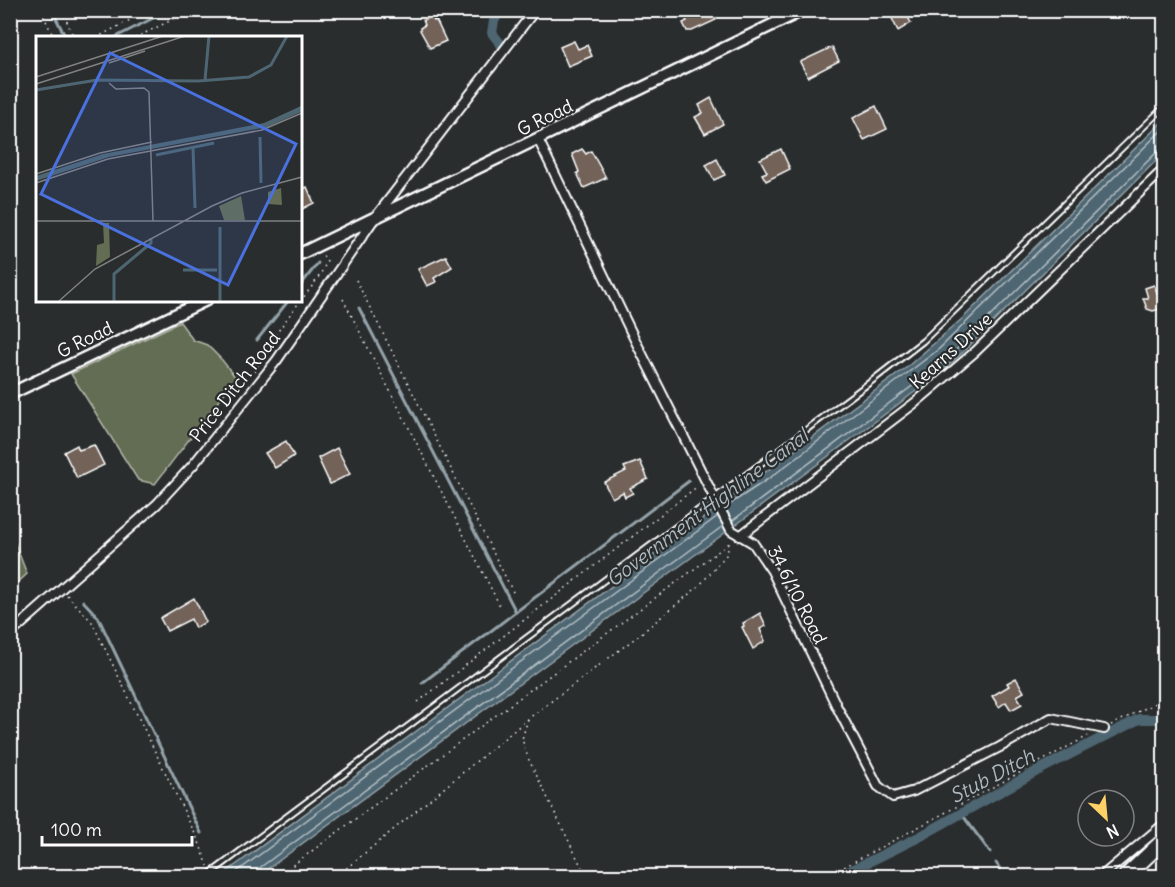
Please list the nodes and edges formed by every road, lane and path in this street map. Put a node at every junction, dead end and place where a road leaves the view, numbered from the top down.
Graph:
1 (41, 10) edge
2 (62, 10) edge
3 (148, 10) edge
4 (192, 10) edge
5 (535, 10) edge
6 (803, 10) edge
7 (53, 36) edge
8 (73, 36) edge
9 (100, 36) edge
10 (139, 36) edge
11 (1164, 107) edge
12 (538, 139) junction
13 (1164, 169) edge
14 (374, 219) junction
15 (315, 247) junction
16 (302, 253) edge
17 (356, 280) dead end
18 (302, 299) edge
19 (343, 299) dead end
20 (202, 302) edge
21 (300, 302) edge
22 (254, 374) dead end
23 (10, 394) edge
24 (706, 480) junction
25 (714, 497) junction
26 (740, 536) junction
27 (729, 543) junction
28 (62, 590) junction
29 (515, 596) dead end
30 (501, 608) dead end
31 (10, 634) edge
32 (1164, 699) edge
33 (418, 702) dead end
34 (529, 718) junction
35 (1104, 729) junction
36 (1164, 824) edge
37 (1164, 840) edge
38 (211, 873) junction
39 (207, 876) edge
40 (278, 876) edge
41 (337, 876) edge
42 (586, 876) edge
43 (822, 876) edge
44 (1102, 876) edge
45 (1126, 876) edge

1 - 7 path
2 - 8 path
3 - 9 path
4 - 10 path
5 - 14 street, Price Ditch Road
6 - 12 street, G Road
11 - 25 lane
12 - 14 street, G Road
12 - 24 street, 34 6/10 Road
13 - 26 street, Kearns Drive
14 - 15 street, G Road
14 - 28 street, Price Ditch Road
15 - 16 street, G Road
15 - 18 path
17 - 29 path
19 - 30 path
20 - 23 street, G Road
21 - 22 path
24 - 25 street, 34 6/10 Road
24 - 33 path
25 - 26 street, 34 6/10 Road
25 - 38 lane
26 - 27 path
26 - 35 street, 34 6/10 Road
27 - 34 path
27 - 40 path
28 - 31 street, Price Ditch Road
28 - 38 path
32 - 35 path
34 - 41 path
34 - 42 path
35 - 43 path
36 - 44 street
37 - 45 highway
38 - 39 lane

